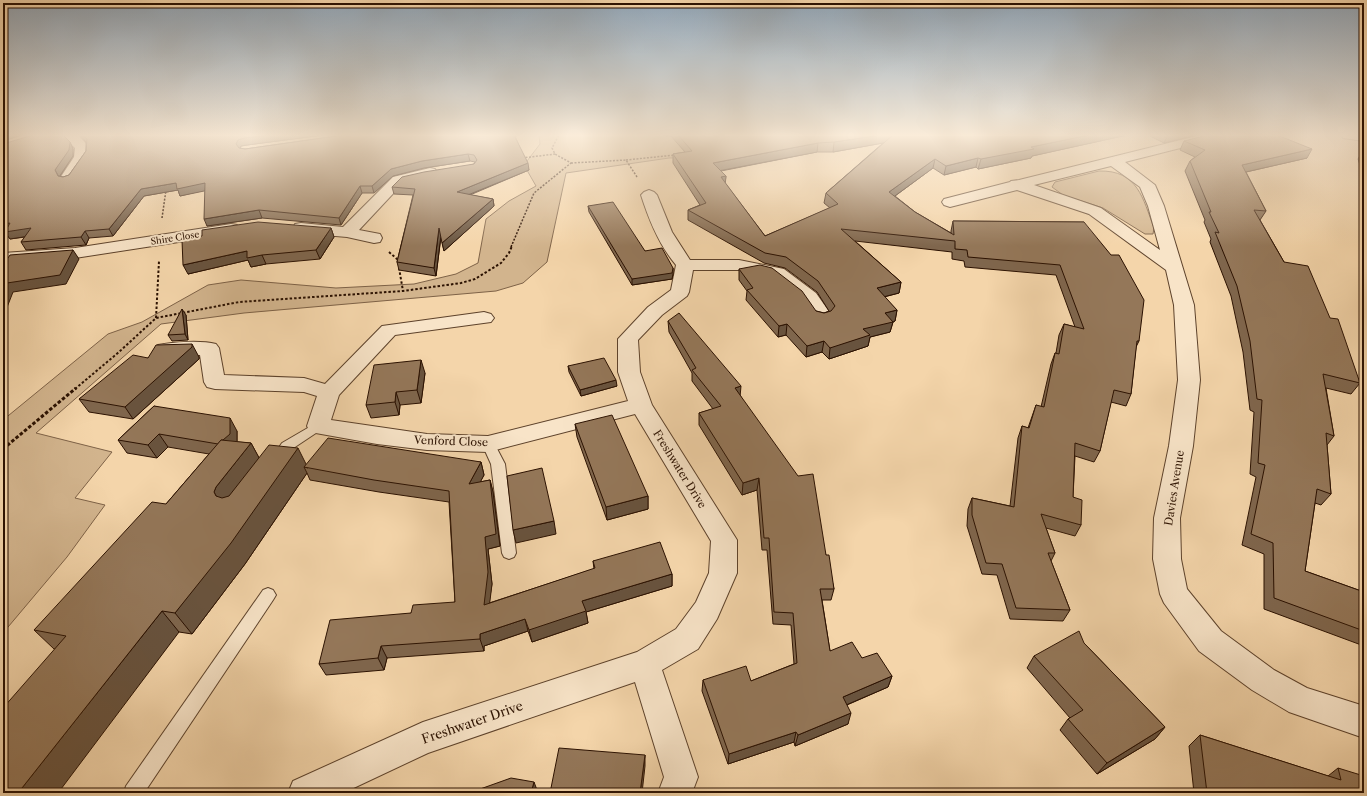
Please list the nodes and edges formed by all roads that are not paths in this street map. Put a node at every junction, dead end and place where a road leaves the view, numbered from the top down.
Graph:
1 (71, 172) edge
2 (433, 172) edge
3 (1067, 172) edge
4 (1129, 172) edge
5 (67, 178) edge
6 (1016, 184) junction
7 (649, 195) road end
8 (950, 202) dead end
9 (247, 227) edge
10 (288, 227) edge
11 (347, 232) junction
12 (374, 238) road end
13 (3, 258) edge
14 (685, 265) junction
15 (1174, 268) junction
16 (822, 316) edge
17 (484, 318) dead end
18 (165, 350) edge
19 (329, 392) junction
20 (641, 405) junction
21 (318, 426) junction
22 (488, 444) junction
23 (268, 470) edge
24 (509, 553) dead end
25 (268, 595) dead end
26 (645, 664) junction
27 (1364, 722) edge
28 (133, 793) edge
29 (305, 793) edge
30 (675, 793) edge

1 - 5 street
2 - 11 street
3 - 6 street
4 - 15 street, Davies Avenue
6 - 8 street
6 - 15 street
7 - 14 street
9 - 13 street, Shire Close
10 - 11 street
11 - 12 street
14 - 16 street
14 - 20 street, Freshwater Drive
15 - 27 street, Davies Avenue
17 - 19 street
18 - 19 street
19 - 21 street
20 - 22 street, Venford Close
20 - 26 street, Freshwater Drive
21 - 22 street, Venford Close
21 - 23 lane
22 - 24 lane
25 - 28 lane
26 - 29 street, Freshwater Drive
26 - 30 street

